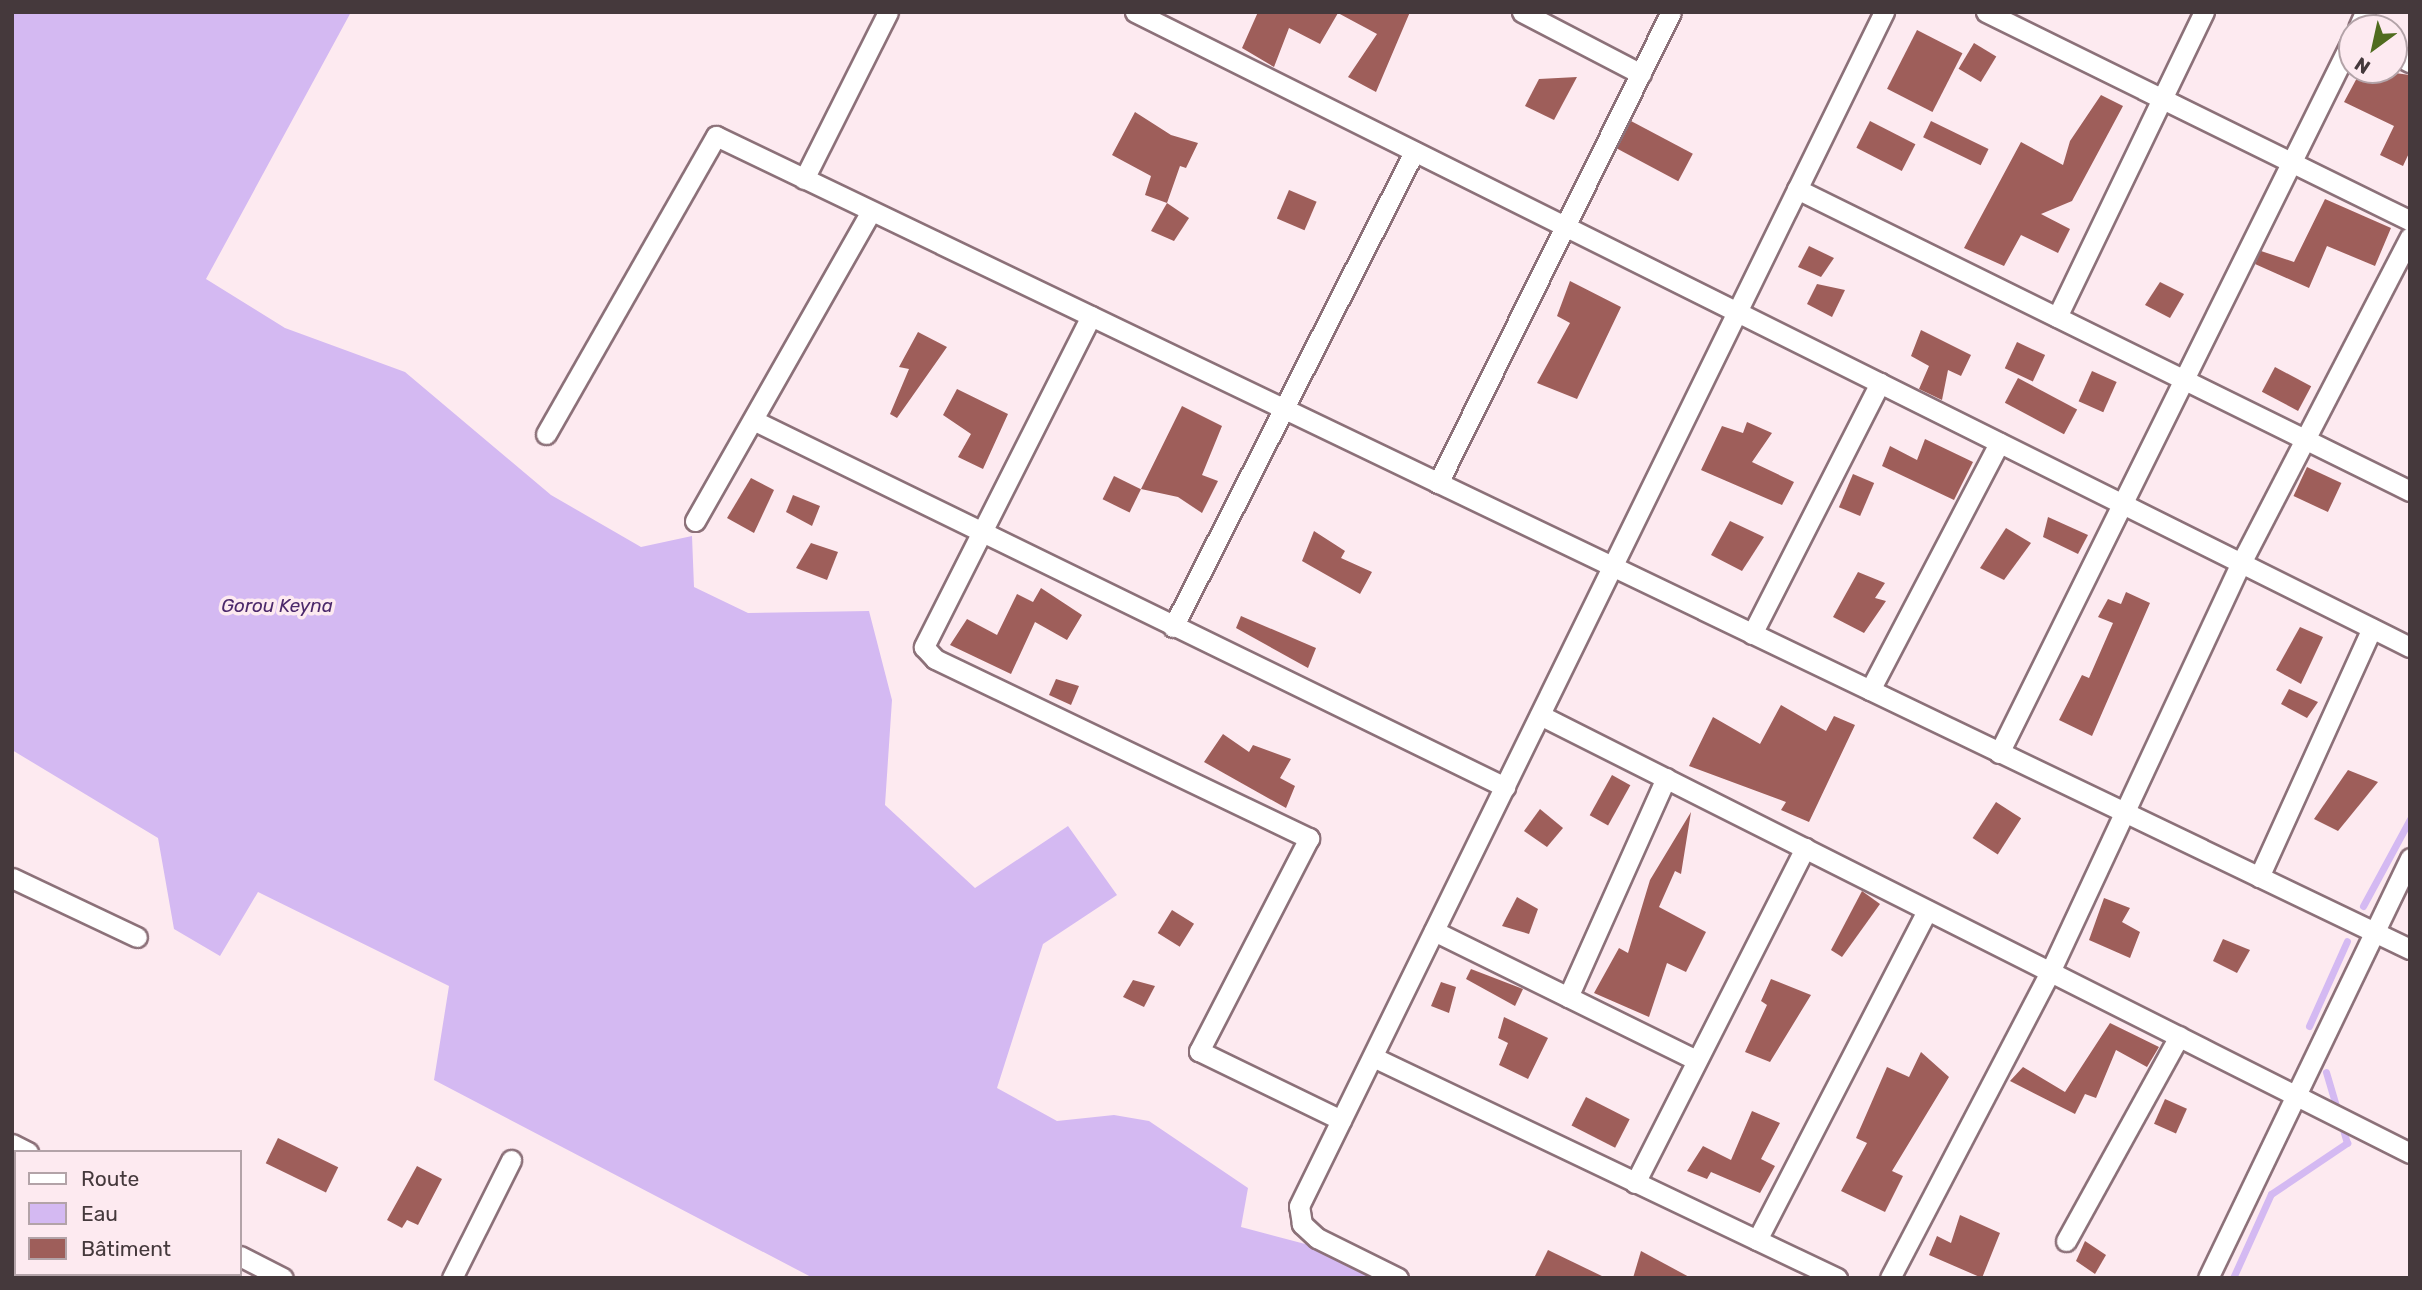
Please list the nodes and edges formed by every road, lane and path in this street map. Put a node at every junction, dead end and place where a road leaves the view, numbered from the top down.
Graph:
1 (888, 12) edge
2 (1135, 12) edge
3 (1522, 12) edge
4 (1671, 12) edge
5 (1884, 12) edge
6 (1986, 12) edge
7 (2204, 12) edge
8 (2338, 68) edge
9 (1641, 74) junction
10 (2162, 99) junction
11 (1414, 152) junction
12 (2291, 163) junction
13 (804, 179) junction
14 (1797, 189) junction
15 (871, 211) junction
16 (2410, 221) edge
17 (1565, 226) junction
18 (2410, 237) edge
19 (1737, 312) junction
20 (1091, 316) junction
21 (2057, 317) junction
22 (2183, 379) junction
23 (1880, 383) junction
24 (1284, 409) junction
25 (753, 420) junction
26 (546, 433) dead end
27 (2306, 440) junction
28 (1999, 443) junction
29 (1438, 483) junction
30 (2410, 491) edge
31 (2121, 503) junction
32 (695, 521) dead end
33 (980, 534) junction
34 (2241, 563) junction
35 (1612, 567) junction
36 (1173, 627) junction
37 (2372, 628) junction
38 (1752, 634) junction
39 (2410, 647) edge
40 (1870, 690) junction
41 (1540, 715) junction
42 (1999, 753) junction
43 (1666, 778) junction
44 (1505, 787) junction
45 (2124, 813) junction
46 (1805, 848) junction
47 (2410, 858) edge
48 (2259, 877) junction
49 (12, 878) edge
50 (1927, 910) junction
51 (1434, 931) junction
52 (2373, 932) junction
53 (137, 937) dead end
54 (2410, 949) edge
55 (2050, 972) junction
56 (1568, 997) junction
57 (2179, 1037) junction
58 (1373, 1057) junction
59 (1694, 1059) junction
60 (2295, 1095) junction
61 (1341, 1120) junction
62 (2410, 1153) edge
63 (511, 1160) dead end
64 (1635, 1183) junction
65 (1757, 1240) junction
66 (2066, 1241) dead end
67 (242, 1257) edge
68 (283, 1278) edge
69 (452, 1278) edge
70 (1398, 1278) edge
71 (1837, 1278) edge
72 (1891, 1278) edge
73 (2208, 1278) edge

1 - 13 street
2 - 11 street
3 - 9 street
4 - 9 street
5 - 14 street
6 - 10 street
7 - 10 street
8 - 12 street
9 - 17 street
10 - 12 street
10 - 21 street
11 - 17 street
11 - 24 street
12 - 16 street
12 - 22 street
13 - 15 street
13 - 26 street
14 - 19 street
14 - 21 street
15 - 20 street
15 - 25 street
17 - 19 street
17 - 29 street
18 - 27 street
19 - 23 street
19 - 35 street
20 - 24 street
20 - 33 street
21 - 22 street
22 - 27 street
22 - 31 street
23 - 28 street
23 - 38 street
24 - 29 street
24 - 36 street
25 - 32 street
25 - 33 street
27 - 30 street
27 - 34 street
28 - 31 street
28 - 40 street
29 - 35 street
31 - 34 street
31 - 42 street
33 - 36 street
33 - 61 street
34 - 37 street
34 - 45 street
35 - 38 street
35 - 41 street
36 - 44 street
37 - 39 street
37 - 48 street
38 - 40 street
40 - 42 street
41 - 43 street
41 - 44 street
42 - 45 street
43 - 46 street
43 - 56 street
44 - 51 street
45 - 48 street
45 - 55 street
46 - 50 street
46 - 59 street
47 - 52 street
48 - 52 street
49 - 53 street
50 - 55 street
50 - 65 street
51 - 56 street
51 - 58 street
52 - 54 street
52 - 60 street
55 - 57 street
55 - 72 street
56 - 59 street
57 - 60 street
57 - 66 street
58 - 61 street
58 - 64 street
59 - 64 street
60 - 62 street
60 - 73 street
61 - 70 street
63 - 69 street
64 - 65 street
65 - 71 street
67 - 68 street

